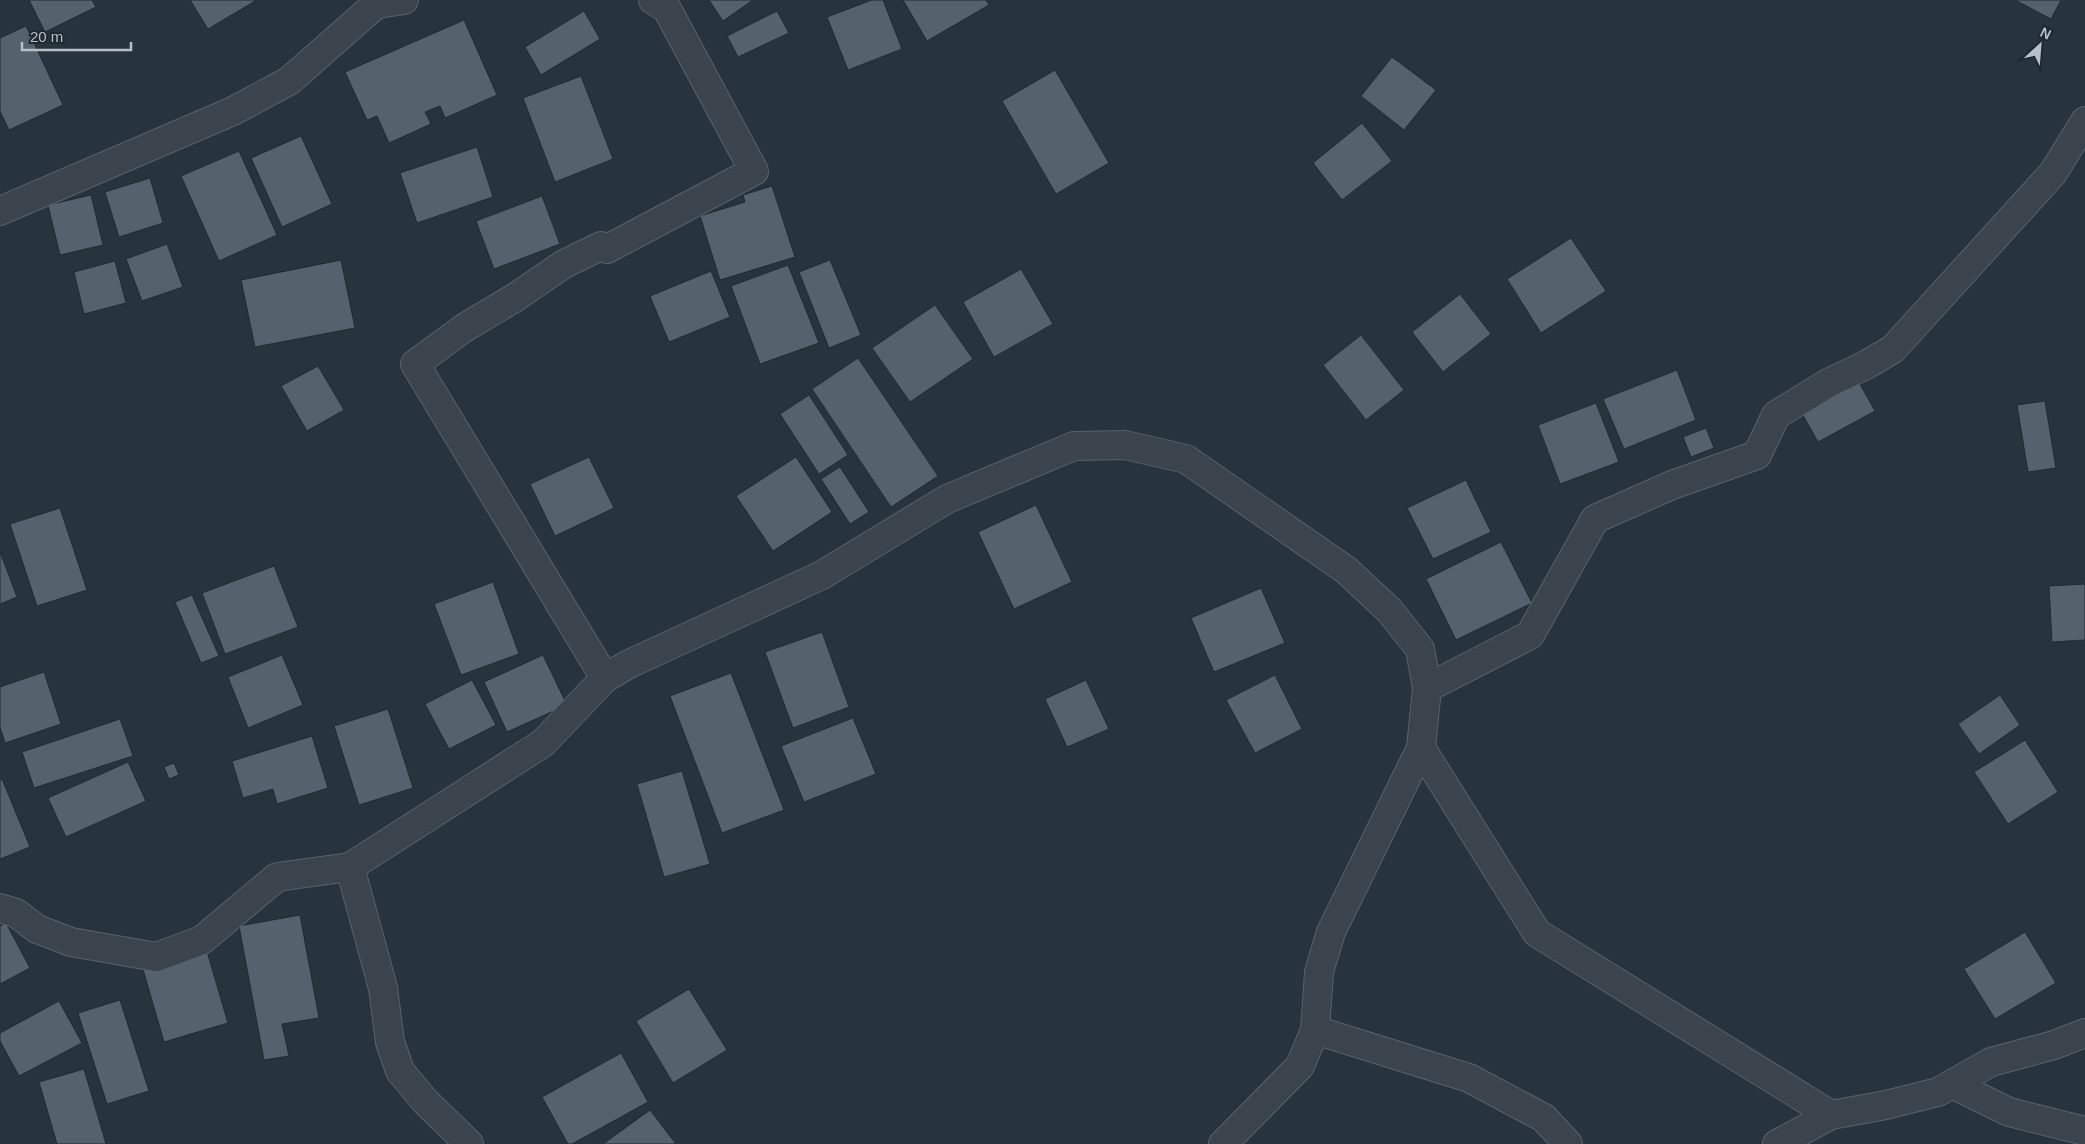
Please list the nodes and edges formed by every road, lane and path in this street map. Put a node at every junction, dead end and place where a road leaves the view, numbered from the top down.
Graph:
1 (653, 0) edge
2 (388, 1) edge
3 (2085, 121) edge
4 (0, 211) edge
5 (605, 678) junction
6 (1426, 688) junction
7 (1421, 748) junction
8 (350, 867) junction
9 (0, 908) edge
10 (1315, 1030) junction
11 (2085, 1033) edge
12 (1952, 1084) junction
13 (1830, 1115) junction
14 (2085, 1131) edge
15 (470, 1144) edge
16 (1223, 1144) edge
17 (1568, 1144) edge
18 (1777, 1144) edge

1 - 5 street
2 - 4 street
3 - 6 street
5 - 6 street
5 - 8 street
6 - 7 street
7 - 10 street
7 - 13 street
8 - 9 street
8 - 15 street
10 - 16 street
10 - 17 street
11 - 12 street
12 - 13 street
12 - 14 street
13 - 18 street

